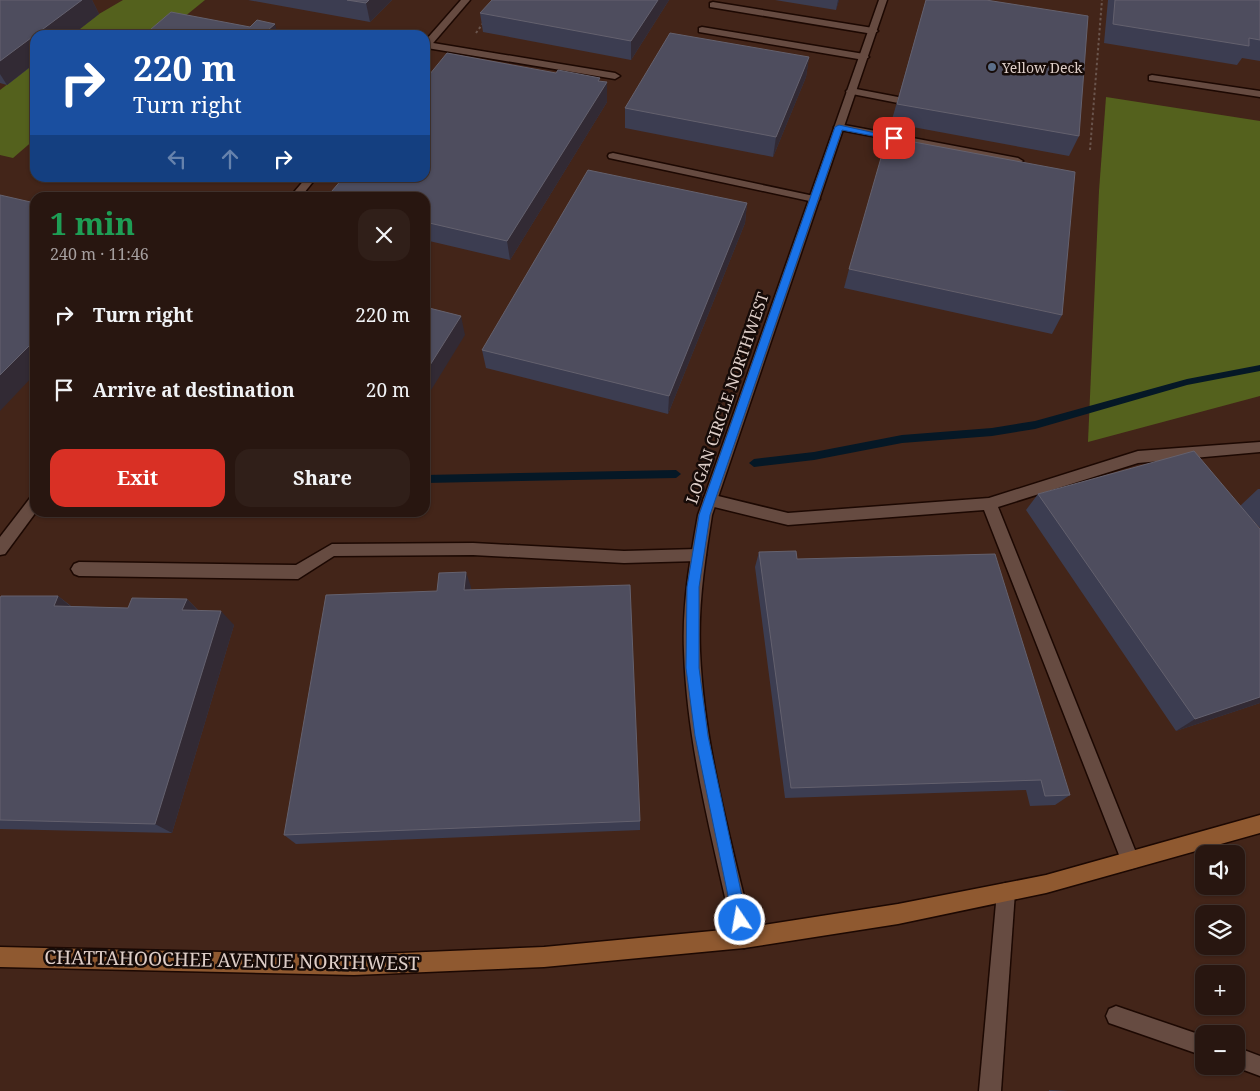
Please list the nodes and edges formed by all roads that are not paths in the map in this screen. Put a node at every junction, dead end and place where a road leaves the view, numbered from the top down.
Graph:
1 (466, 0) edge
2 (883, 0) edge
3 (713, 5) dead end
4 (702, 30) dead end
5 (872, 30) junction
6 (430, 41) edge
7 (430, 47) edge
8 (864, 57) junction
9 (615, 76) dead end
10 (1152, 78) dead end
11 (852, 91) junction
12 (1260, 94) edge
13 (898, 100) edge
14 (839, 127) junction
15 (613, 156) dead end
16 (1018, 161) edge
17 (308, 182) edge
18 (299, 192) edge
19 (814, 199) junction
20 (1260, 447) edge
21 (1183, 454) junction
22 (1195, 469) edge
23 (710, 500) junction
24 (990, 504) junction
25 (30, 509) edge
26 (0, 549) edge
27 (698, 555) junction
28 (79, 569) dead end
29 (1260, 824) edge
30 (1130, 860) junction
31 (1006, 892) junction
32 (744, 938) junction
33 (2, 961) edge
34 (1116, 1016) dead end
35 (1195, 1043) edge
36 (1245, 1060) edge
37 (1260, 1066) edge
38 (990, 1091) edge

1 - 6 street
2 - 5 street, LOGAN CIRCLE NORTHWEST
3 - 5 street
4 - 8 street
5 - 8 street, LOGAN CIRCLE NORTHWEST
7 - 9 street
8 - 11 street, LOGAN CIRCLE NORTHWEST
10 - 12 street
11 - 13 street
11 - 14 street, LOGAN CIRCLE NORTHWEST
14 - 16 street
14 - 19 street, LOGAN CIRCLE NORTHWEST
15 - 19 street
17 - 18 street
19 - 23 street, LOGAN CIRCLE NORTHWEST
20 - 21 street
21 - 22 street
21 - 24 street
23 - 24 street
23 - 27 street, LOGAN CIRCLE NORTHWEST
24 - 30 street
25 - 26 street
27 - 28 street
27 - 32 street, LOGAN CIRCLE NORTHWEST
29 - 30 street, CHATTAHOOCHEE AVENUE NORTHWEST
30 - 31 street, CHATTAHOOCHEE AVENUE NORTHWEST
31 - 32 street, CHATTAHOOCHEE AVENUE NORTHWEST
31 - 38 street
32 - 33 street, CHATTAHOOCHEE AVENUE NORTHWEST
34 - 35 street
36 - 37 street

